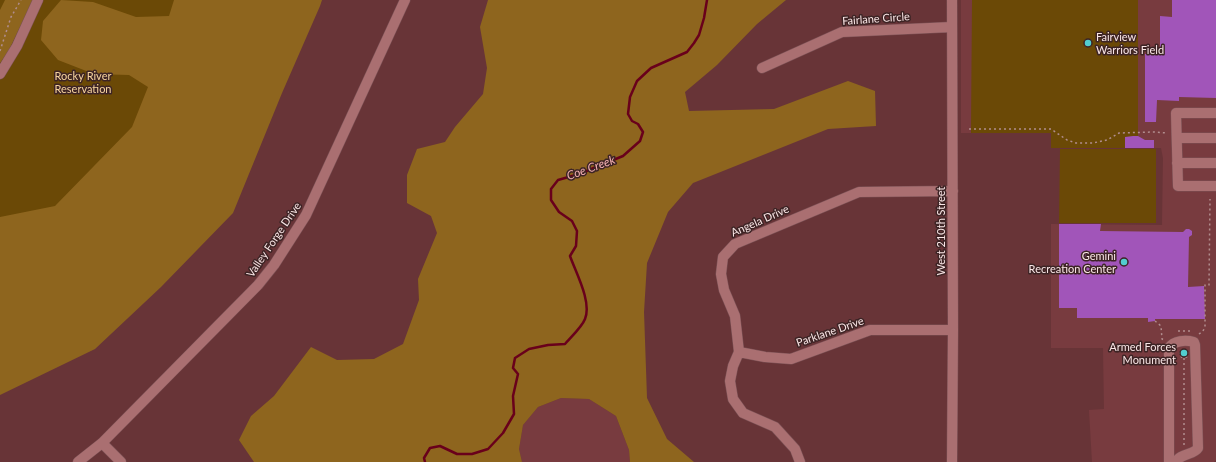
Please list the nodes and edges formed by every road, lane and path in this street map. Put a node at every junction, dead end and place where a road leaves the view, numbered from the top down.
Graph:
1 (21, 0) edge
2 (38, 0) edge
3 (405, 0) edge
4 (952, 0) edge
5 (952, 27) junction
6 (0, 51) edge
7 (762, 68) dead end
8 (0, 74) edge
9 (1216, 113) edge
10 (969, 129) dead end
11 (1174, 136) junction
12 (1216, 138) edge
13 (1177, 163) junction
14 (1216, 163) edge
15 (1216, 186) edge
16 (953, 191) junction
17 (1210, 199) dead end
18 (1156, 321) dead end
19 (953, 330) junction
20 (1177, 332) dead end
21 (1193, 332) dead end
22 (1196, 333) dead end
23 (1166, 338) dead end
24 (739, 352) junction
25 (1184, 357) dead end
26 (102, 443) junction
27 (1184, 455) junction
28 (78, 462) edge
29 (122, 462) edge
30 (800, 462) edge
31 (952, 462) edge
32 (1169, 462) edge
33 (1176, 462) edge

1 - 6 path
2 - 8 street
3 - 26 street, Valley Forge Drive
4 - 5 street, West 210th Street
5 - 7 street, Fairlane Circle
5 - 16 street, West 210th Street
9 - 11 street
10 - 11 path
11 - 12 street
11 - 13 street
13 - 14 street
13 - 15 street
16 - 19 street, West 210th Street
16 - 24 street, Angela Drive
17 - 22 path
18 - 23 path
19 - 24 street, Parklane Drive
19 - 31 street, West 210th Street
20 - 21 path
24 - 30 street, Angela Drive
25 - 27 path
26 - 28 street, Valley Forge Drive
26 - 29 street
27 - 32 street
27 - 33 street

